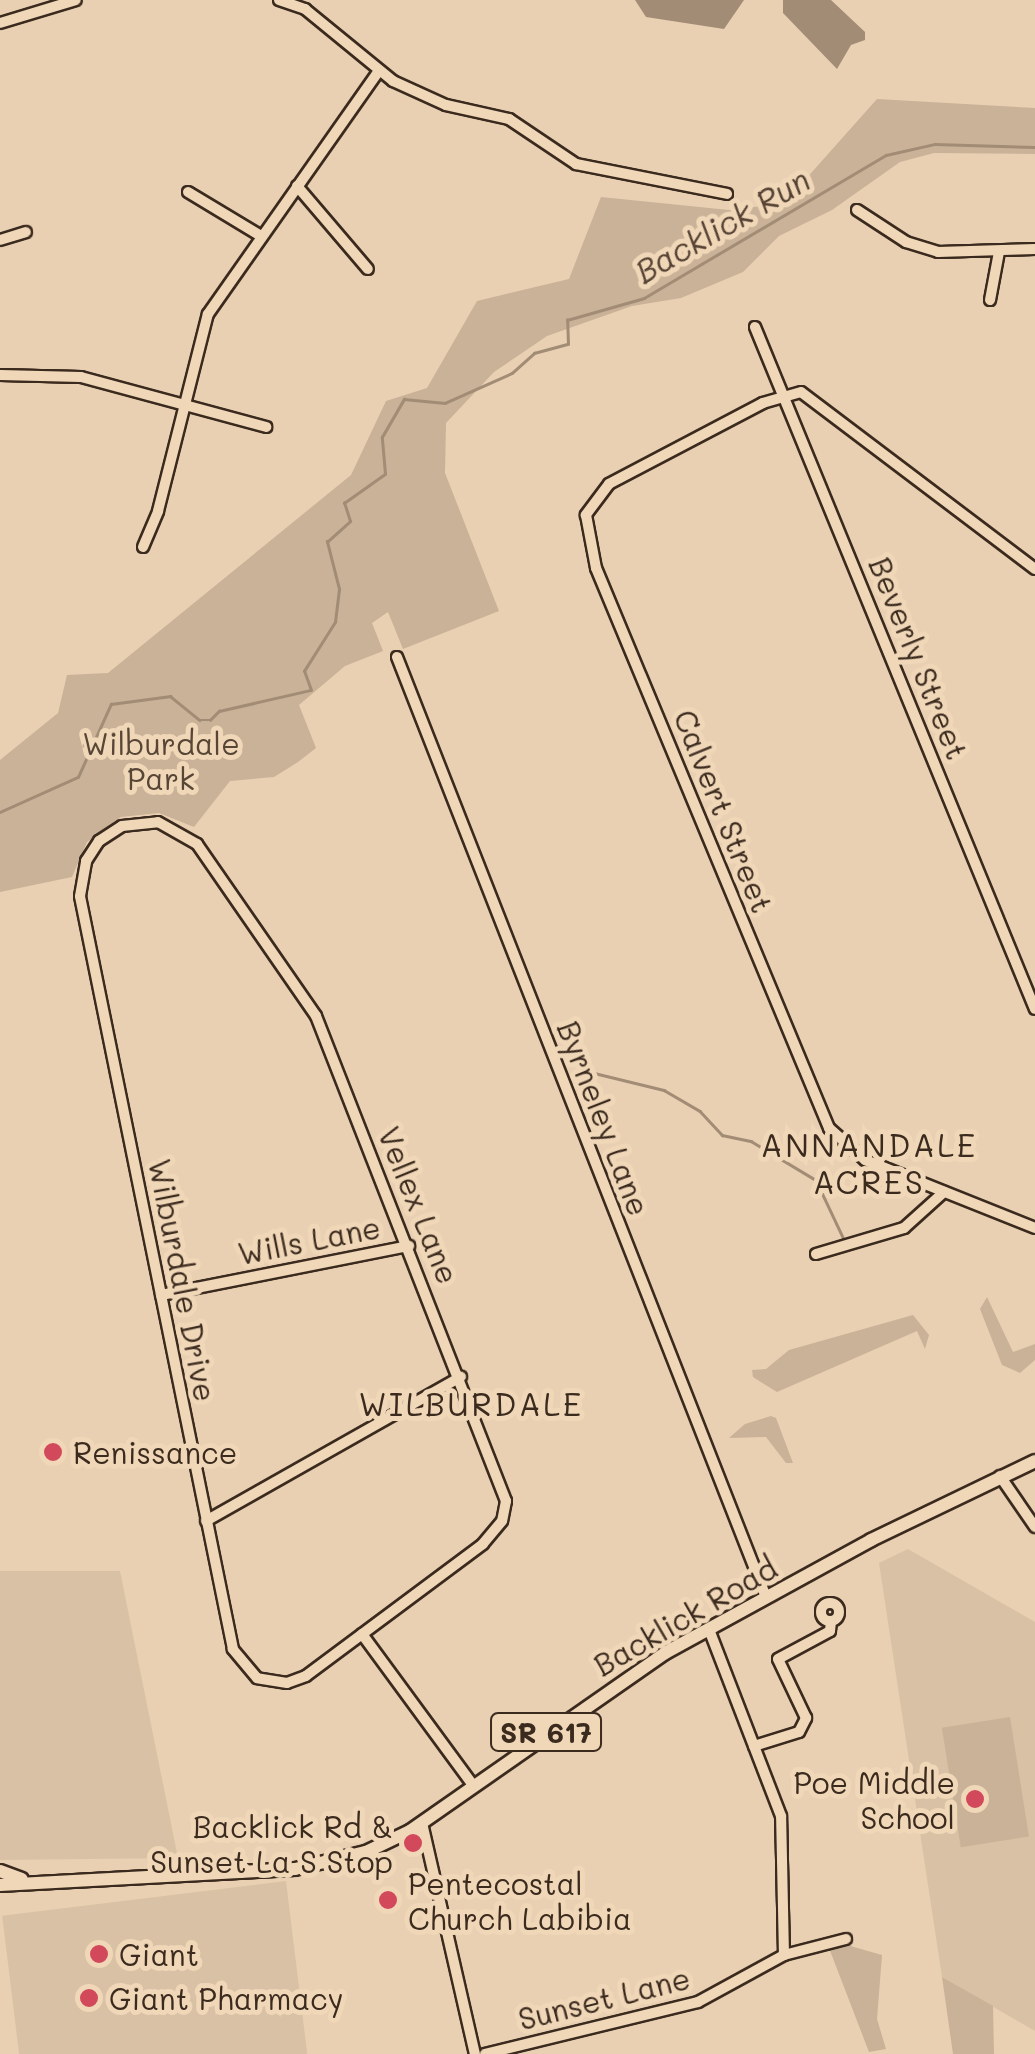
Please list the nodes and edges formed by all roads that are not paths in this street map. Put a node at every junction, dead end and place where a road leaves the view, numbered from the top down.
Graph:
1 (76, 0) edge
2 (279, 0) edge
3 (298, 2) edge
4 (0, 23) edge
5 (378, 71) junction
6 (297, 186) junction
7 (188, 192) dead end
8 (726, 194) dead end
9 (857, 210) dead end
10 (26, 232) dead end
11 (261, 236) junction
12 (0, 240) edge
13 (1035, 249) edge
14 (999, 252) junction
15 (368, 269) dead end
16 (990, 300) dead end
17 (754, 327) dead end
18 (0, 375) edge
19 (783, 395) junction
20 (185, 403) junction
21 (266, 427) dead end
22 (144, 547) dead end
23 (1035, 570) edge
24 (397, 658) dead end
25 (117, 828) joint
26 (1035, 1009) edge
27 (944, 1192) junction
28 (1035, 1228) edge
29 (408, 1246) junction
30 (816, 1254) dead end
31 (161, 1295) junction
32 (460, 1377) junction
33 (1035, 1461) edge
34 (1000, 1476) junction
35 (206, 1521) junction
36 (1035, 1527) edge
37 (766, 1597) junction
38 (831, 1621) dead end
39 (708, 1629) junction
40 (362, 1634) junction
41 (754, 1746) junction
42 (474, 1785) junction
43 (422, 1823) junction
44 (0, 1870) edge
45 (22, 1879) junction
46 (0, 1884) edge
47 (846, 1939) dead end
48 (784, 1955) junction
49 (475, 2054) edge
50 (485, 2054) edge

1 - 4 street
2 - 3 street
3 - 5 street
5 - 6 street
5 - 8 street
6 - 11 street
6 - 15 street
7 - 11 street
9 - 14 street
10 - 12 street
11 - 20 street
13 - 14 street
14 - 16 street
17 - 19 street, Beverly Street
18 - 20 street
19 - 23 street
19 - 26 street, Beverly Street
19 - 27 street, Calvert Street
20 - 21 street
20 - 22 street
24 - 37 street, Byrneley Lane
25 - 29 street, Vellex Lane
25 - 31 street, Wilburdale Drive
27 - 28 street, Calvert Street
27 - 30 street
29 - 31 street, Wills Lane
29 - 32 street, Vellex Lane
31 - 35 street, Wilburdale Drive
32 - 35 street
32 - 40 street, Vellex Lane
33 - 34 main road, Backlick Road / SR 617
34 - 36 street
34 - 37 main road, Backlick Road / SR 617
35 - 40 street, Wilburdale Drive
37 - 39 main road, Backlick Road / SR 617
38 - 41 street
39 - 41 street
39 - 42 main road, Backlick Road / SR 617
40 - 42 street
41 - 48 street
42 - 43 main road, Backlick Road / SR 617
43 - 45 main road, Backlick Road / SR 617
43 - 49 street
44 - 45 main road, Backlick Road / SR 617
45 - 46 main road, Backlick Road / SR 617
47 - 48 street, Sunset Lane
48 - 50 street, Sunset Lane

